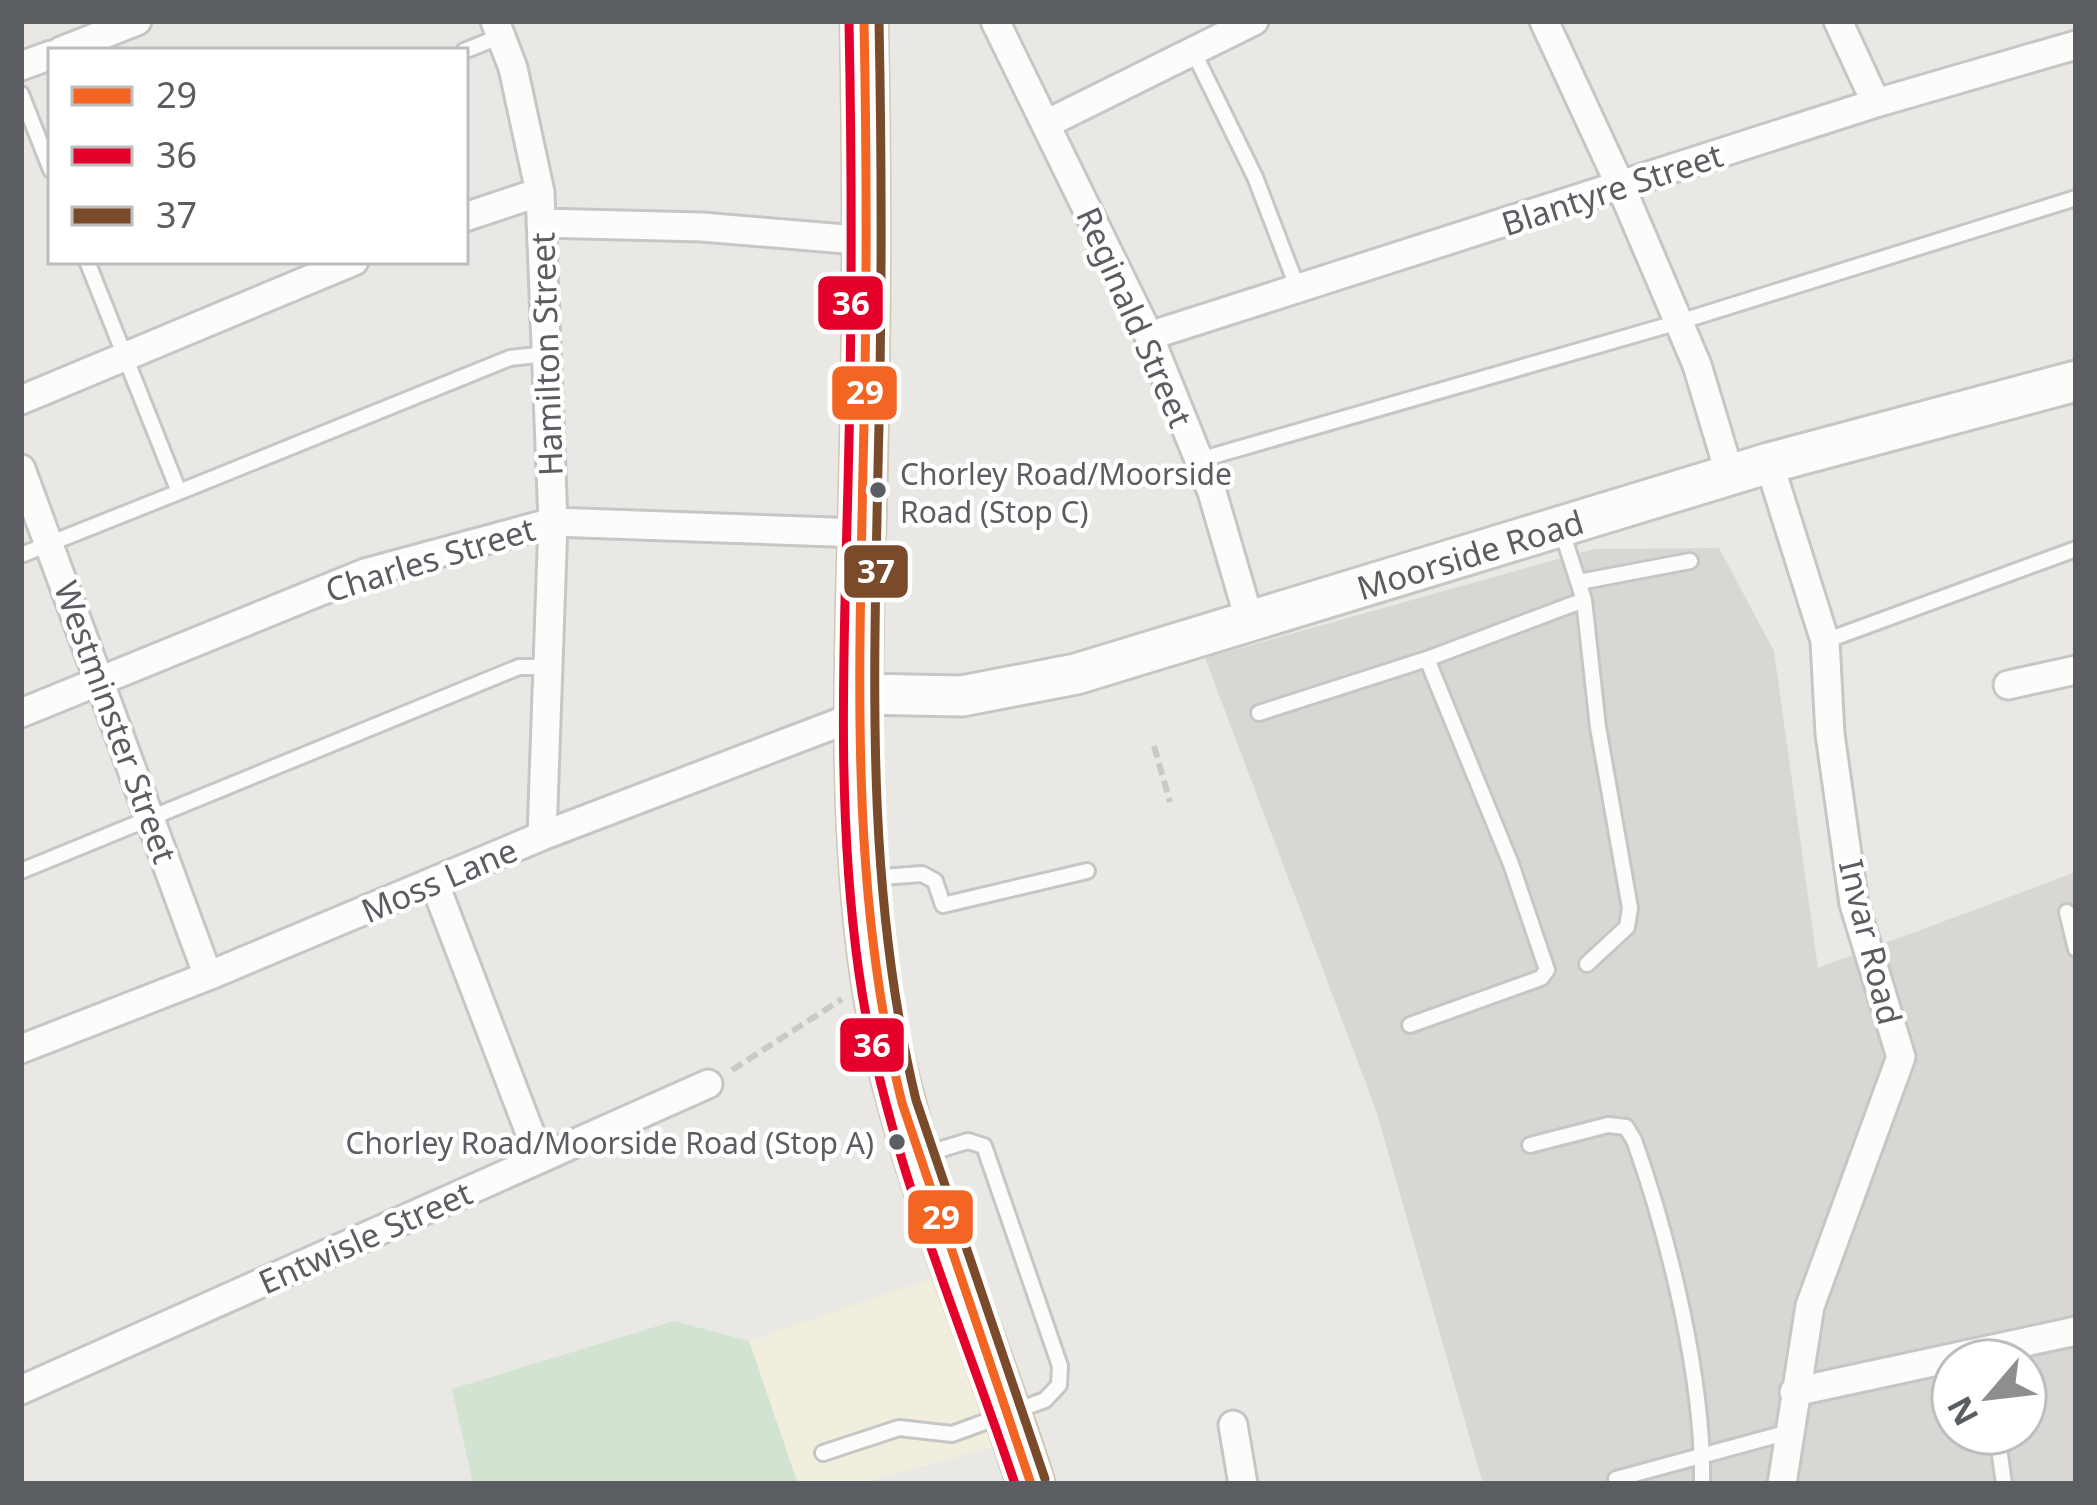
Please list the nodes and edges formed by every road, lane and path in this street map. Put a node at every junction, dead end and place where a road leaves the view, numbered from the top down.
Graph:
1 (137, 21) edge
2 (864, 21) edge
3 (995, 21) edge
4 (1254, 21) edge
5 (1544, 21) edge
6 (1838, 21) edge
7 (498, 28) edge
8 (2076, 46) edge
9 (69, 48) edge
10 (468, 48) edge
11 (1193, 51) junction
12 (21, 94) edge
13 (1876, 103) junction
14 (1046, 124) junction
15 (48, 162) edge
16 (1622, 187) junction
17 (540, 192) junction
18 (2076, 198) edge
19 (468, 217) edge
20 (541, 223) junction
21 (868, 230) junction
22 (88, 264) edge
23 (347, 264) edge
24 (1298, 289) junction
25 (1679, 322) junction
26 (1149, 336) junction
27 (124, 354) junction
28 (546, 354) junction
29 (2076, 381) edge
30 (21, 400) edge
31 (1199, 460) junction
32 (1769, 463) junction
33 (21, 470) edge
34 (1730, 475) junction
35 (179, 492) junction
36 (553, 522) junction
37 (1561, 527) junction
38 (862, 533) junction
39 (50, 544) junction
40 (2076, 550) edge
41 (21, 555) edge
42 (1690, 561) dead end
43 (1579, 582) junction
44 (1584, 600) junction
45 (1250, 622) junction
46 (1825, 641) junction
47 (1427, 659) junction
48 (548, 667) junction
49 (2076, 670) edge
50 (102, 681) junction
51 (2008, 685) dead end
52 (860, 704) junction
53 (21, 713) edge
54 (1259, 713) dead end
55 (1154, 746) dead end
56 (1170, 802) dead end
57 (151, 818) junction
58 (542, 836) junction
59 (21, 871) edge
60 (1088, 871) dead end
61 (864, 879) junction
62 (434, 882) junction
63 (2066, 912) dead end
64 (2076, 949) edge
65 (1587, 964) dead end
66 (208, 976) junction
67 (875, 977) junction
68 (1411, 1025) dead end
69 (21, 1049) edge
70 (708, 1084) joint
71 (1530, 1145) dead end
72 (920, 1155) junction
73 (540, 1159) junction
74 (1929, 1367) edge
75 (24, 1380) edge
76 (1794, 1392) junction
77 (1010, 1415) junction
78 (1233, 1425) dead end
79 (1789, 1432) junction
80 (823, 1453) dead end
81 (1702, 1456) junction
82 (1616, 1479) dead end
83 (1031, 1484) edge
84 (1243, 1484) edge
85 (1702, 1484) edge
86 (1782, 1484) edge

1 - 9 street
2 - 21 main road
3 - 14 street, Reginald Street
4 - 11 street
5 - 16 street
6 - 13 street
7 - 10 lane
7 - 17 street, Hamilton Street
8 - 13 street, Blantyre Street
11 - 14 street
11 - 24 lane
12 - 15 lane
13 - 16 street, Blantyre Street
14 - 26 street, Reginald Street
16 - 24 street, Blantyre Street
16 - 25 street
17 - 19 street
17 - 20 street, Hamilton Street
18 - 25 lane
20 - 21 street
20 - 28 street, Hamilton Street
21 - 38 main road
22 - 27 lane
23 - 27 street
24 - 26 street, Blantyre Street
25 - 31 lane
25 - 34 street
26 - 31 street, Reginald Street
27 - 30 street
27 - 35 lane
28 - 35 lane
28 - 36 street, Hamilton Street
29 - 32 street, Moorside Road
31 - 45 street, Reginald Street
32 - 34 street, Moorside Road
32 - 46 street, Invar Road
33 - 39 street, Westminster Street
34 - 37 street, Moorside Road
35 - 39 lane
36 - 38 street, Charles Street
36 - 48 street, Hamilton Street
36 - 50 street, Charles Street
37 - 43 lane
37 - 45 street, Moorside Road
38 - 52 main road
39 - 41 lane
39 - 50 street, Westminster Street
40 - 46 lane
42 - 43 lane
43 - 44 lane
44 - 47 lane
44 - 65 lane
45 - 52 street, Moorside Road
46 - 76 street, Invar Road
47 - 54 lane
47 - 68 lane
48 - 57 lane
48 - 58 street, Hamilton Street
49 - 51 street
50 - 53 street, Charles Street
50 - 57 street, Westminster Street
52 - 58 street, Moss Lane
52 - 61 main road
55 - 56 path
57 - 59 lane
57 - 66 street, Westminster Street
58 - 62 street, Moss Lane
60 - 61 lane
61 - 67 main road
62 - 66 street, Moss Lane
62 - 73 street
63 - 64 lane
66 - 69 street, Moss Lane
67 - 70 path
67 - 72 main road
70 - 73 street, Entwisle Street
71 - 81 lane
72 - 77 main road
72 - 77 lane
73 - 75 street, Entwisle Street
74 - 76 street
76 - 79 street, Invar Road
77 - 80 lane
77 - 83 main road
78 - 84 street
79 - 81 lane
79 - 86 street, Invar Road
81 - 82 lane
81 - 85 lane

